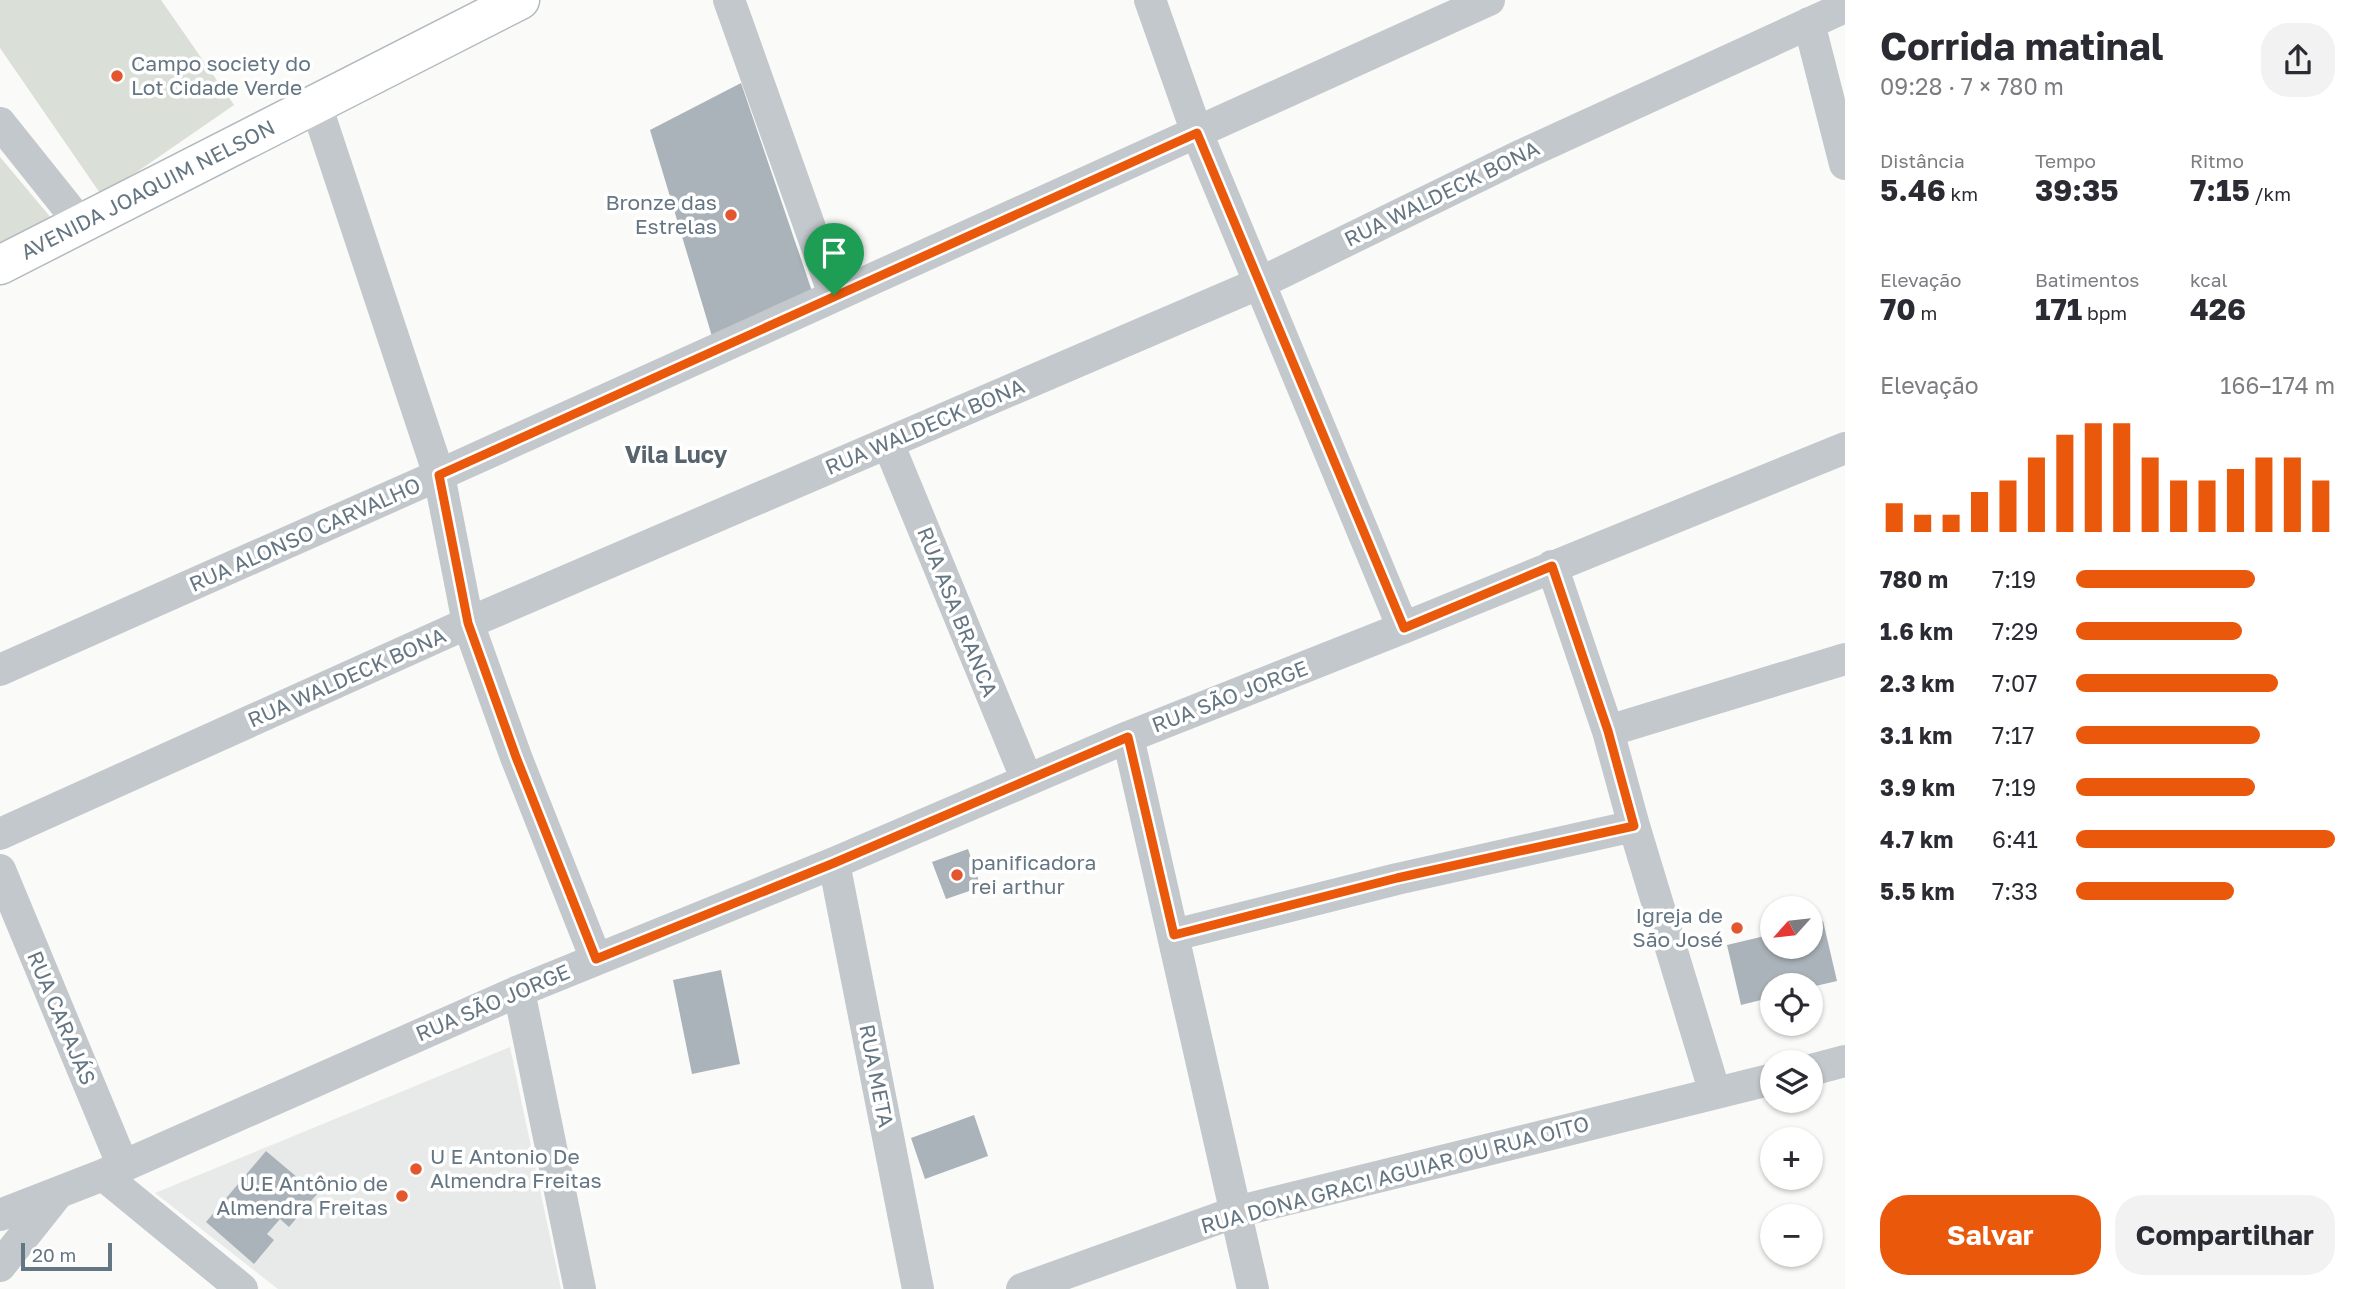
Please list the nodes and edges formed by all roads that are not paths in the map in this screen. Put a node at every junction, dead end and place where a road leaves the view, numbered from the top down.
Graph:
1 (520, 0) edge
2 (729, 0) edge
3 (1150, 0) edge
4 (1489, 0) edge
5 (1845, 7) edge
6 (1809, 23) junction
7 (316, 105) junction
8 (0, 123) edge
9 (1197, 133) junction
10 (1845, 164) edge
11 (80, 223) junction
12 (0, 265) edge
13 (1260, 283) junction
14 (834, 295) junction
15 (888, 443) junction
16 (1845, 448) edge
17 (439, 475) junction
18 (1552, 566) junction
19 (468, 623) junction
20 (1404, 628) junction
21 (1845, 659) edge
22 (0, 670) edge
23 (1608, 731) junction
24 (1128, 737) junction
25 (1027, 780) junction
26 (1634, 826) junction
27 (0, 834) edge
28 (834, 863) junction
29 (0, 870) edge
30 (1174, 935) junction
31 (596, 959) junction
32 (519, 991) junction
33 (1845, 1061) edge
34 (1823, 1067) edge
35 (1760, 1082) edge
36 (1715, 1093) junction
37 (113, 1170) junction
38 (61, 1190) junction
39 (1236, 1212) junction
40 (0, 1216) edge
41 (0, 1266) edge
42 (242, 1289) edge
43 (580, 1289) edge
44 (918, 1289) edge
45 (1022, 1289) edge
46 (1253, 1289) edge

1 - 7 street, AVENIDA JOAQUIM NELSON
2 - 14 street
3 - 9 street
4 - 9 street, RUA ALONSO CARVALHO
5 - 6 street, RUA WALDECK BONA
6 - 10 street
6 - 13 street, RUA WALDECK BONA
7 - 11 street, AVENIDA JOAQUIM NELSON
7 - 17 street
8 - 11 street
9 - 13 street
9 - 14 street, RUA ALONSO CARVALHO
11 - 12 street, AVENIDA JOAQUIM NELSON
13 - 15 street, RUA WALDECK BONA
13 - 20 street
14 - 17 street, RUA ALONSO CARVALHO
15 - 19 street, RUA WALDECK BONA
15 - 25 street, RUA ASA BRANCA
16 - 18 street, RUA SÃO JORGE
17 - 19 street
17 - 22 street, RUA ALONSO CARVALHO
18 - 20 street, RUA SÃO JORGE
18 - 23 street
19 - 27 street, RUA WALDECK BONA
19 - 31 street
20 - 24 street, RUA SÃO JORGE
21 - 23 street
23 - 26 street
24 - 25 street, RUA SÃO JORGE
24 - 30 street
25 - 28 street, RUA SÃO JORGE
26 - 30 street
26 - 36 street
28 - 31 street, RUA SÃO JORGE
28 - 44 street, RUA META
29 - 37 street, RUA CARAJÁS
30 - 39 street
31 - 32 street, RUA SÃO JORGE
32 - 37 street, RUA SÃO JORGE
32 - 43 street
33 - 34 street
35 - 36 street, RUA DONA GRACI AGUIAR OU RUA OITO
36 - 39 street, RUA DONA GRACI AGUIAR OU RUA OITO
37 - 38 street, RUA SÃO JORGE
37 - 42 street, RUA CARAJÁS
38 - 40 street, RUA SÃO JORGE
38 - 41 street
39 - 45 street, RUA DONA GRACI AGUIAR OU RUA OITO
39 - 46 street

